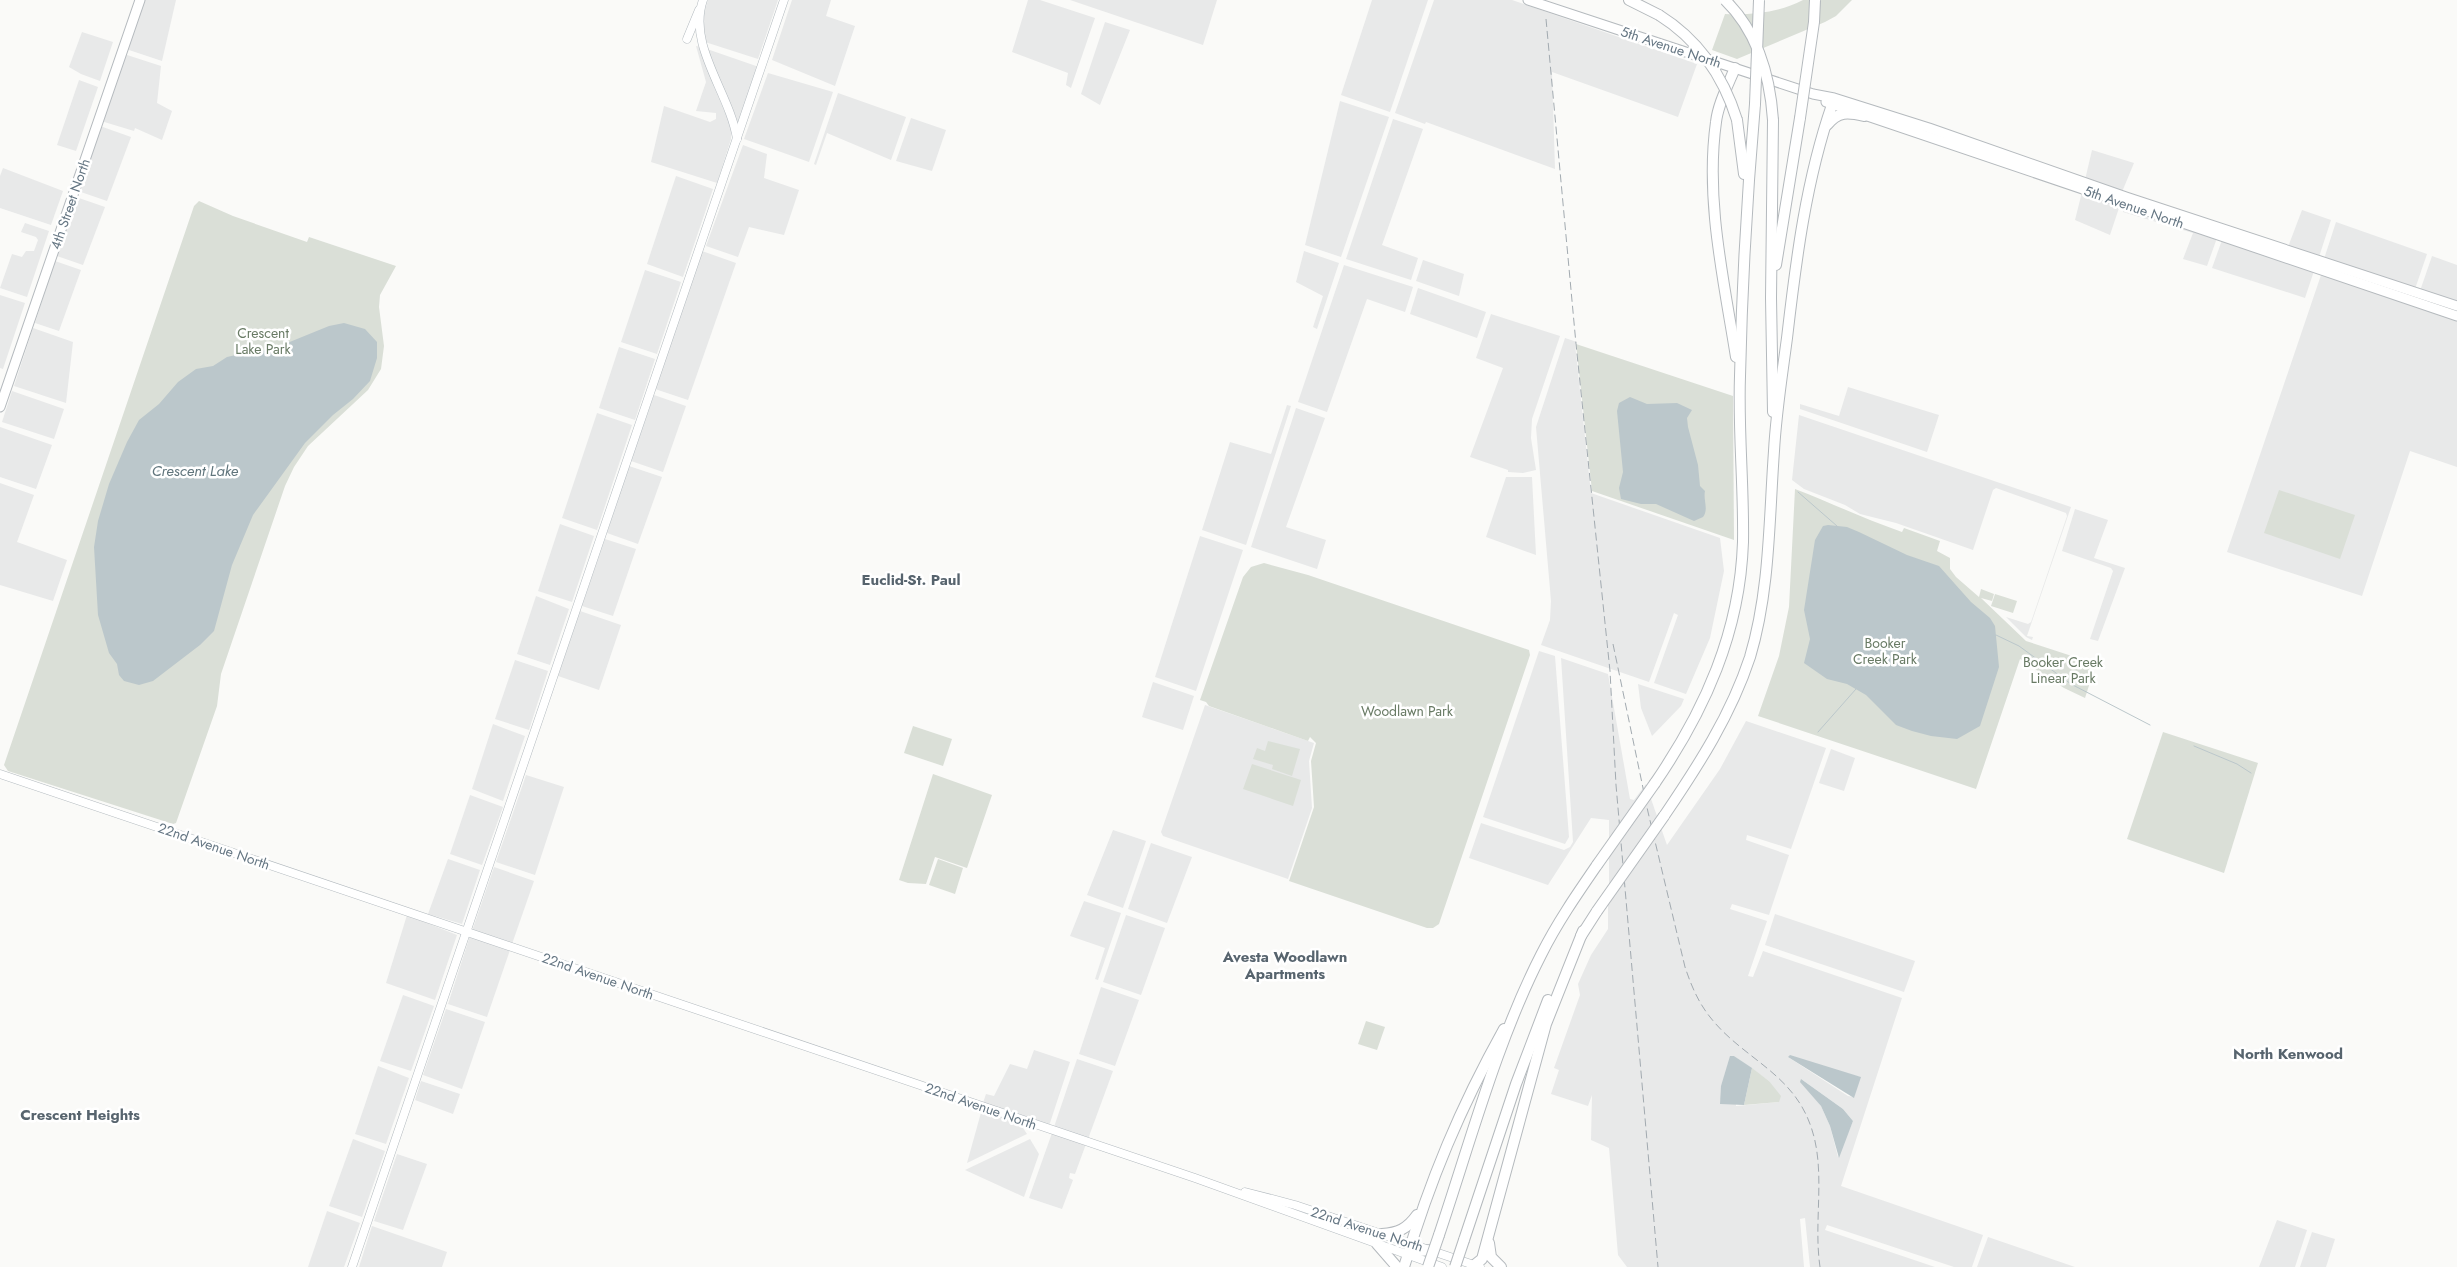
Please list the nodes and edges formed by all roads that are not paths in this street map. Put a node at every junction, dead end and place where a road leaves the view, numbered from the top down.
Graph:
1 (140, 0) edge
2 (784, 0) edge
3 (1528, 0) edge
4 (1544, 0) edge
5 (1629, 0) edge
6 (1725, 0) edge
7 (1759, 0) edge
8 (1815, 0) edge
9 (702, 3) edge
10 (1557, 10) junction
11 (686, 39) dead end
12 (1735, 68) junction
13 (1813, 94) junction
14 (1832, 105) junction
15 (1864, 116) junction
16 (1824, 128) junction
17 (738, 140) junction
18 (1747, 202) junction
19 (1771, 298) junction
20 (2457, 306) edge
21 (2457, 316) edge
22 (1740, 378) junction
23 (1776, 397) junction
24 (0, 407) edge
25 (0, 774) edge
26 (1584, 931) junction
27 (467, 932) junction
28 (1523, 995) junction
29 (1195, 1178) junction
30 (1420, 1210) junction
31 (1382, 1234) junction
32 (1489, 1236) junction
33 (1412, 1243) junction
34 (1377, 1244) junction
35 (1432, 1250) junction
36 (1408, 1256) junction
37 (352, 1267) edge
38 (1396, 1267) edge
39 (1404, 1267) edge
40 (1428, 1267) edge
41 (1442, 1267) edge
42 (1455, 1267) edge
43 (1476, 1267) edge
44 (1501, 1267) edge

1 - 24 main road, 4th Street North
2 - 17 main road
3 - 10 main road, 5th Avenue North
4 - 10 main road
5 - 18 highway, bridge
6 - 19 highway, bridge
7 - 18 highway, bridge
8 - 19 highway, bridge
9 - 11 main road
9 - 17 main road
10 - 12 main road, 5th Avenue North
12 - 13 main road, 5th Avenue North
12 - 22 highway
13 - 14 main road, 5th Avenue North
13 - 20 main road, 5th Avenue North
14 - 15 main road, 5th Avenue North
14 - 16 highway
15 - 16 highway
15 - 21 main road, 5th Avenue North
16 - 23 highway
17 - 27 main road
18 - 22 highway
19 - 23 highway
22 - 28 highway, bridge
23 - 26 highway, bridge
25 - 27 main road, 22nd Avenue North
26 - 32 highway
26 - 42 highway, bridge
27 - 29 main road, 22nd Avenue North
27 - 37 main road
28 - 30 highway
28 - 40 highway, bridge
29 - 31 main road, 22nd Avenue North
29 - 34 main road, 22nd Avenue North
30 - 31 highway
30 - 33 highway
31 - 33 main road, 22nd Avenue North
32 - 43 highway
32 - 44 highway
33 - 35 main road, 22nd Avenue North
33 - 36 highway
34 - 36 main road, 22nd Avenue North
34 - 38 highway
35 - 36 highway
35 - 43 main road, 22nd Avenue North
36 - 39 highway
36 - 41 main road, 22nd Avenue North

